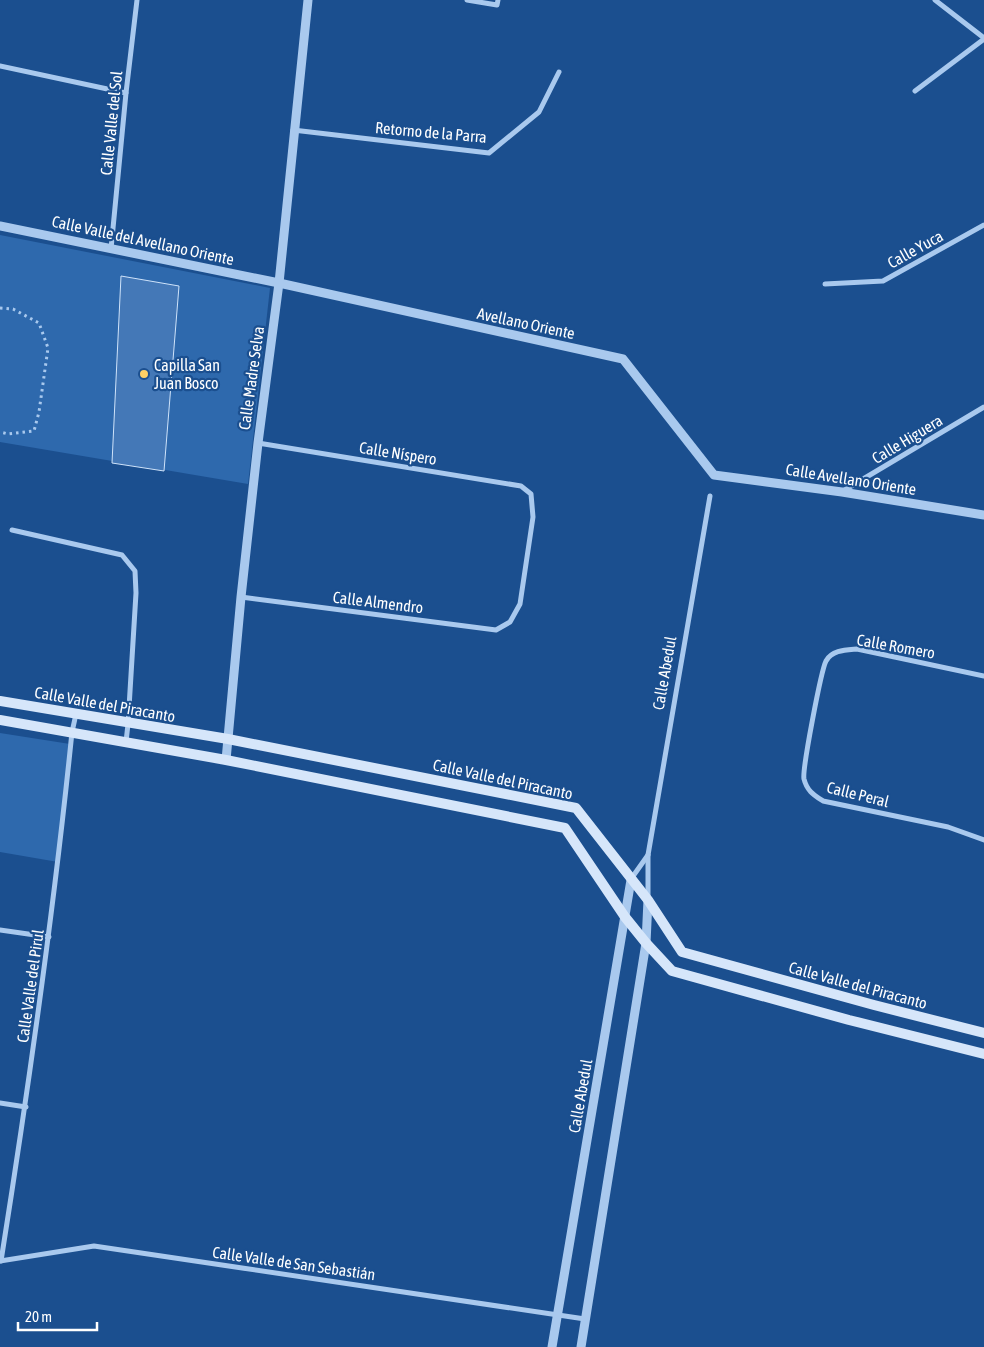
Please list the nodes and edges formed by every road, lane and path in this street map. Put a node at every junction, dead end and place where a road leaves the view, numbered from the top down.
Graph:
1 (137, 0) edge
2 (308, 0) edge
3 (467, 0) edge
4 (498, 0) edge
5 (935, 0) edge
6 (984, 38) edge
7 (0, 66) edge
8 (559, 72) dead end
9 (915, 91) dead end
10 (126, 93) junction
11 (294, 130) junction
12 (984, 225) edge
13 (0, 226) edge
14 (111, 249) junction
15 (279, 283) junction
16 (825, 284) dead end
17 (0, 308) edge
18 (984, 407) edge
19 (0, 432) edge
20 (258, 442) junction
21 (714, 475) joint
22 (842, 492) junction
23 (710, 496) dead end
24 (984, 515) edge
25 (12, 530) dead end
26 (241, 597) junction
27 (510, 622) joint
28 (984, 676) edge
29 (0, 701) edge
30 (815, 709) joint
31 (76, 714) junction
32 (0, 720) edge
33 (128, 724) junction
34 (72, 732) junction
35 (228, 739) junction
36 (126, 743) junction
37 (226, 760) junction
38 (984, 840) edge
39 (648, 855) junction
40 (631, 880) junction
41 (648, 900) junction
42 (626, 917) junction
43 (0, 930) edge
44 (49, 937) junction
45 (646, 942) junction
46 (984, 1033) edge
47 (984, 1054) edge
48 (0, 1103) edge
49 (26, 1107) junction
50 (0, 1261) edge
51 (557, 1315) junction
52 (585, 1319) junction
53 (552, 1347) edge
54 (580, 1347) edge

1 - 10 street, Calle Valle del Sol
2 - 11 street, Calle Madre Selva
3 - 4 street
5 - 6 street
6 - 9 street
7 - 10 street
8 - 11 street, Retorno de la Parra
10 - 14 street, Calle Valle del Sol
11 - 15 street, Calle Madre Selva
12 - 16 street, Calle Yuca
13 - 14 street, Calle Valle del Avellano Oriente
14 - 15 street, Calle Valle del Avellano Oriente
15 - 20 street, Calle Madre Selva
15 - 21 street, Avellano Oriente
17 - 19 path
18 - 22 street, Calle Higuera
20 - 26 street, Calle Madre Selva
20 - 27 street, Calle Níspero
21 - 22 street, Calle Avellano Oriente
22 - 24 street, Calle Avellano Oriente
23 - 39 street, Calle Abedul
25 - 33 street
26 - 27 street, Calle Almendro
26 - 35 street, Calle Madre Selva
28 - 30 street, Calle Romero
29 - 31 main road, Calle Valle del Piracanto
30 - 38 street, Calle Peral
31 - 33 main road, Calle Valle del Piracanto
31 - 34 street, Calle Valle del Pirul
32 - 34 main road, Calle Valle del Piracanto
33 - 35 main road, Calle Valle del Piracanto
33 - 36 street
34 - 36 main road, Calle Valle del Piracanto
34 - 44 street, Calle Valle del Pirul
35 - 37 street, Calle Madre Selva
35 - 40 main road, Calle Valle del Piracanto
36 - 37 main road, Calle Valle del Piracanto
37 - 42 main road, Calle Valle del Piracanto
39 - 40 street, Calle Abedul
39 - 41 street, Calle Abedul
40 - 41 main road, Calle Valle del Piracanto
40 - 42 street, Calle Abedul
41 - 45 street, Calle Abedul
41 - 46 main road, Calle Valle del Piracanto
42 - 45 main road, Calle Valle del Piracanto
42 - 51 street, Calle Abedul
43 - 44 street
44 - 49 street, Calle Valle del Pirul
45 - 47 main road, Calle Valle del Piracanto
45 - 52 street, Calle Abedul
48 - 49 street
49 - 50 street, Calle Valle del Pirul
50 - 51 street, Calle Valle de San Sebastián
51 - 52 street, Calle Valle de San Sebastián
51 - 53 street, Calle Abedul
52 - 54 street, Calle Abedul

